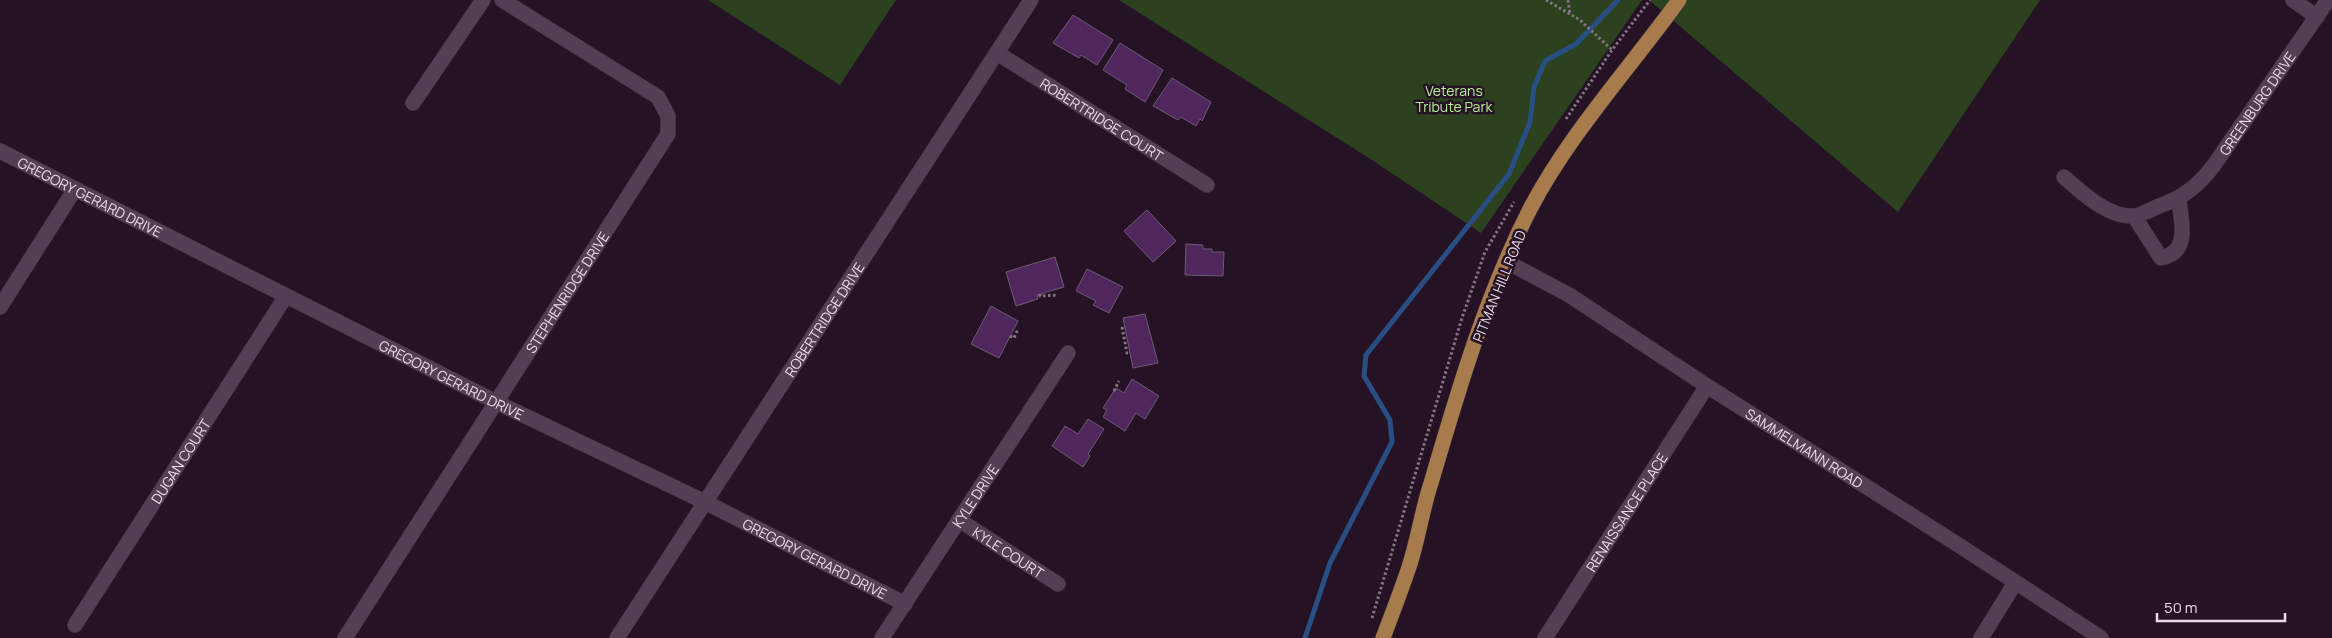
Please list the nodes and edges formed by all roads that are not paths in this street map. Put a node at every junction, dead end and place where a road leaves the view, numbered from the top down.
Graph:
1 (483, 0) edge
2 (502, 0) edge
3 (1031, 0) edge
4 (1679, 0) edge
5 (2292, 0) edge
6 (2328, 0) edge
7 (2317, 17) junction
8 (997, 53) junction
9 (413, 103) dead end
10 (0, 151) edge
11 (2064, 177) dead end
12 (1207, 185) dead end
13 (75, 189) junction
14 (2179, 199) junction
15 (2134, 216) junction
16 (1507, 262) junction
17 (286, 296) junction
18 (0, 307) edge
19 (1068, 353) dead end
20 (1707, 386) junction
21 (498, 403) junction
22 (705, 502) junction
23 (959, 520) junction
24 (2015, 583) junction
25 (1058, 584) dead end
26 (905, 604) junction
27 (75, 625) dead end
28 (346, 638) edge
29 (618, 638) edge
30 (882, 638) edge
31 (1383, 638) edge
32 (1545, 638) edge
33 (1981, 638) edge
34 (2101, 638) edge

1 - 9 street
2 - 21 street, STEPHENRIDGE DRIVE
3 - 8 street, ROBERTRIDGE DRIVE
4 - 16 main road, PITMAN HILL ROAD
5 - 7 street
6 - 7 street, GREENBURG DRIVE
7 - 14 street, GREENBURG DRIVE
8 - 12 street, ROBERTRIDGE COURT
8 - 22 street, ROBERTRIDGE DRIVE
10 - 13 street, GREGORY GERARD DRIVE
11 - 15 street
13 - 17 street, GREGORY GERARD DRIVE
13 - 18 street
14 - 15 street, GREENBURG DRIVE
14 - 15 street
16 - 20 street, SAMMELMANN ROAD
16 - 31 main road, PITMAN HILL ROAD
17 - 21 street, GREGORY GERARD DRIVE
17 - 27 street, DUGAN COURT
19 - 23 street, KYLE DRIVE
20 - 24 street, SAMMELMANN ROAD
20 - 32 street, RENAISSANCE PLACE
21 - 22 street, GREGORY GERARD DRIVE
21 - 28 street, STEPHENRIDGE DRIVE
22 - 26 street, GREGORY GERARD DRIVE
22 - 29 street, ROBERTRIDGE DRIVE
23 - 25 street, KYLE COURT
23 - 26 street, KYLE DRIVE
24 - 33 street
24 - 34 street, SAMMELMANN ROAD
26 - 30 street, KYLE DRIVE

